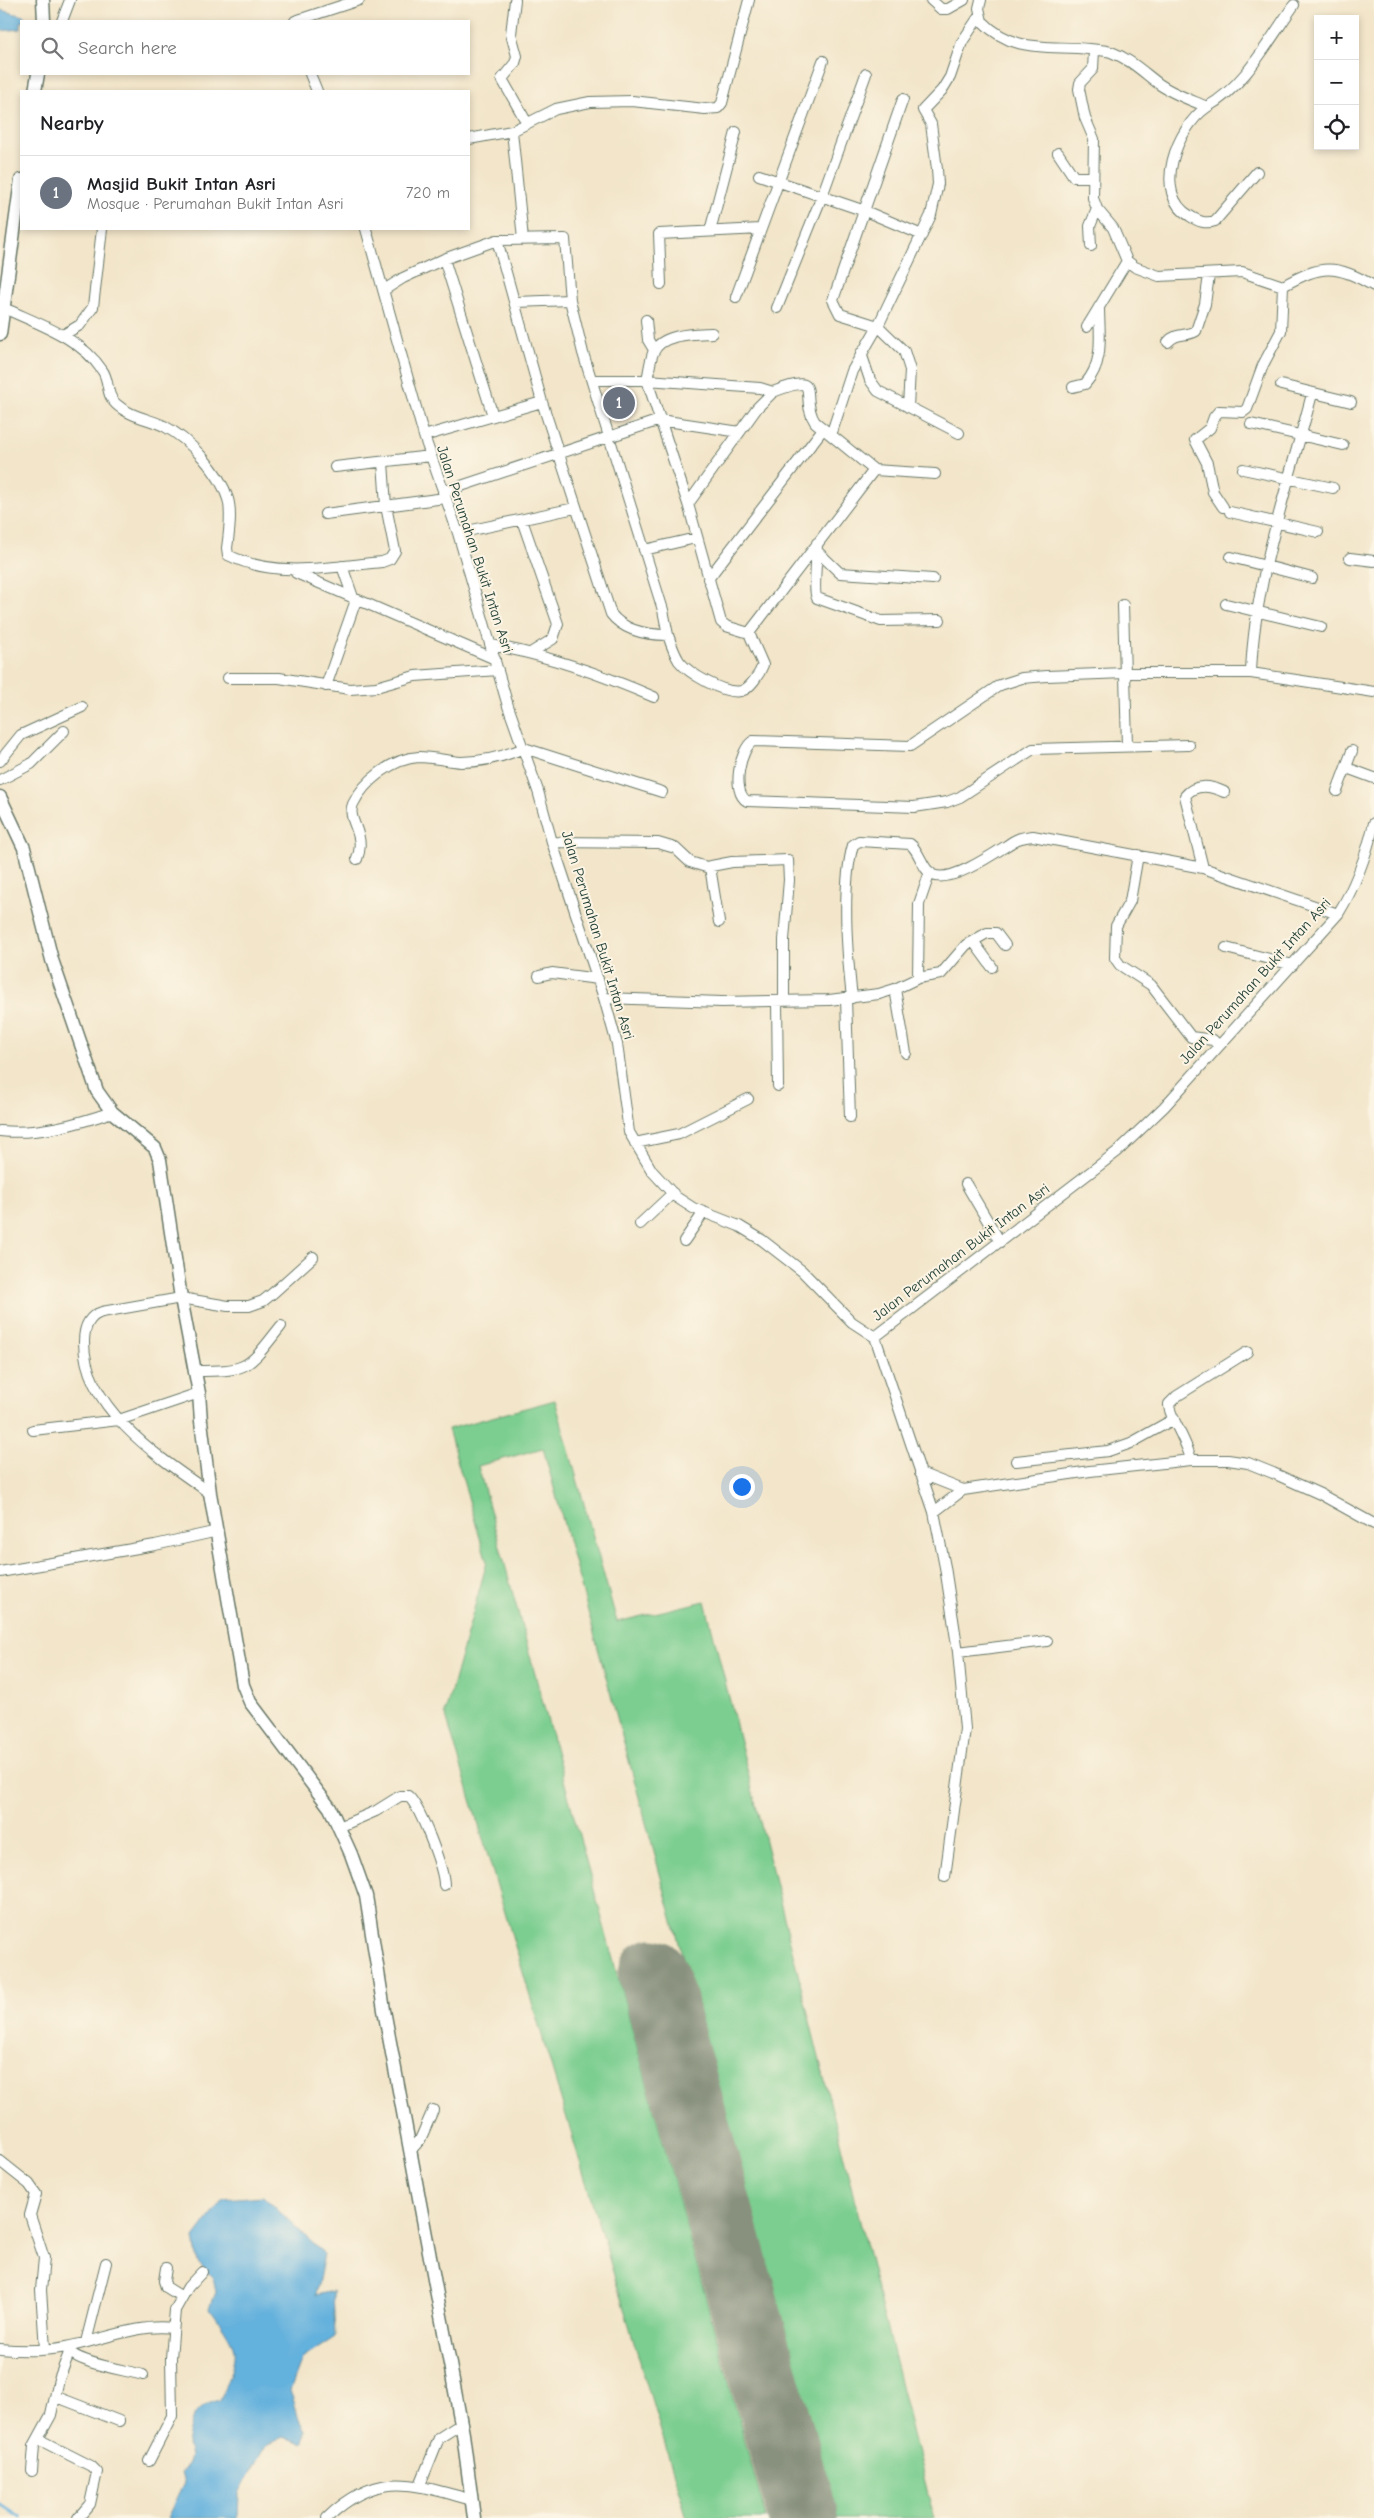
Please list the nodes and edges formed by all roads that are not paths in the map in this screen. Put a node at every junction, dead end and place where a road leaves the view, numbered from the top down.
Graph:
1 (43, 0) edge
2 (70, 0) edge
3 (358, 0) edge
4 (515, 0) edge
5 (749, 0) edge
6 (931, 0) edge
7 (964, 0) edge
8 (981, 0) edge
9 (1294, 5) dead end
10 (980, 14) junction
11 (44, 20) edge
12 (62, 20) edge
13 (299, 20) edge
14 (1094, 50) junction
15 (823, 61) dead end
16 (866, 74) dead end
17 (38, 75) edge
18 (310, 75) edge
19 (35, 90) edge
20 (317, 90) edge
21 (903, 99) dead end
22 (1207, 107) junction
23 (526, 123) junction
24 (512, 131) junction
25 (736, 132) dead end
26 (470, 140) edge
27 (1058, 153) dead end
28 (1257, 172) dead end
29 (759, 175) dead end
30 (1092, 177) junction
31 (779, 182) junction
32 (20, 188) edge
33 (822, 196) junction
34 (1097, 209) junction
35 (865, 211) junction
36 (761, 229) junction
37 (102, 230) edge
38 (366, 230) edge
39 (710, 231) junction
40 (922, 234) junction
41 (523, 239) junction
42 (497, 240) junction
43 (1091, 246) dead end
44 (444, 259) junction
45 (1127, 261) junction
46 (1209, 275) junction
47 (661, 284) dead end
48 (1283, 286) junction
49 (1374, 286) edge
50 (384, 290) junction
51 (736, 297) dead end
52 (570, 300) junction
53 (516, 302) junction
54 (1099, 307) junction
55 (4, 308) junction
56 (777, 308) dead end
57 (646, 320) dead end
58 (878, 326) junction
59 (1087, 327) dead end
60 (712, 333) dead end
61 (0, 334) edge
62 (64, 335) junction
63 (1168, 342) dead end
64 (654, 350) junction
65 (861, 353) junction
66 (592, 380) junction
67 (647, 380) junction
68 (1281, 385) dead end
69 (1073, 387) dead end
70 (773, 392) junction
71 (1312, 394) junction
72 (542, 402) junction
73 (1351, 402) dead end
74 (908, 407) junction
75 (493, 416) junction
76 (660, 420) junction
77 (1251, 424) dead end
78 (740, 432) junction
79 (827, 432) junction
80 (958, 433) dead end
81 (424, 436) junction
82 (610, 437) junction
83 (1300, 437) junction
84 (1344, 445) dead end
85 (558, 454) junction
86 (431, 456) junction
87 (382, 462) junction
88 (334, 467) dead end
89 (1243, 469) dead end
90 (874, 470) junction
91 (935, 474) dead end
92 (1289, 479) junction
93 (1334, 488) dead end
94 (444, 495) junction
95 (688, 504) junction
96 (386, 506) junction
97 (576, 508) junction
98 (325, 514) dead end
99 (522, 520) junction
100 (1278, 523) junction
101 (1318, 532) dead end
102 (458, 533) junction
103 (696, 538) junction
104 (817, 547) junction
105 (644, 550) junction
106 (1231, 557) dead end
107 (1350, 558) dead end
108 (1374, 561) edge
109 (342, 566) junction
110 (1267, 567) junction
111 (288, 570) junction
112 (1312, 578) dead end
113 (708, 579) junction
114 (933, 580) dead end
115 (353, 596) junction
116 (1226, 604) dead end
117 (1123, 605) dead end
118 (1257, 612) junction
119 (940, 620) dead end
120 (1321, 627) dead end
121 (749, 634) junction
122 (668, 636) junction
123 (491, 645) junction
124 (532, 652) junction
125 (495, 659) junction
126 (498, 670) junction
127 (1125, 673) junction
128 (1251, 673) junction
129 (228, 678) dead end
130 (326, 686) junction
131 (1374, 692) edge
132 (654, 697) dead end
133 (82, 707) dead end
134 (64, 731) dead end
135 (1127, 745) junction
136 (1189, 745) dead end
137 (524, 748) junction
138 (1352, 751) dead end
139 (0, 761) edge
140 (1347, 768) junction
141 (1374, 778) edge
142 (0, 780) edge
143 (1337, 791) dead end
144 (662, 792) dead end
145 (1224, 792) dead end
146 (0, 797) edge
147 (1374, 824) edge
148 (552, 842) junction
149 (1138, 856) junction
150 (356, 859) dead end
151 (710, 867) junction
152 (1203, 868) junction
153 (930, 872) junction
154 (1338, 914) junction
155 (719, 922) dead end
156 (973, 941) junction
157 (1005, 945) dead end
158 (1226, 948) dead end
159 (1293, 965) junction
160 (992, 968) dead end
161 (539, 976) dead end
162 (918, 978) junction
163 (598, 979) junction
164 (895, 989) junction
165 (604, 998) junction
166 (849, 998) junction
167 (781, 1001) junction
168 (1219, 1046) junction
169 (906, 1053) dead end
170 (778, 1086) dead end
171 (748, 1099) dead end
172 (112, 1112) junction
173 (850, 1117) dead end
174 (0, 1130) edge
175 (635, 1143) junction
176 (966, 1184) dead end
177 (673, 1193) junction
178 (704, 1212) junction
179 (640, 1224) dead end
180 (684, 1241) dead end
181 (1000, 1242) junction
182 (313, 1257) dead end
183 (181, 1298) junction
184 (281, 1326) dead end
185 (875, 1336) junction
186 (1246, 1352) dead end
187 (194, 1371) junction
188 (200, 1393) junction
189 (1174, 1419) junction
190 (119, 1420) junction
191 (34, 1430) dead end
192 (1088, 1454) junction
193 (1191, 1460) junction
194 (1016, 1461) dead end
195 (1090, 1471) junction
196 (920, 1473) junction
197 (963, 1490) junction
198 (210, 1493) junction
199 (934, 1512) junction
200 (1374, 1524) edge
201 (218, 1531) junction
202 (0, 1572) edge
203 (1047, 1641) dead end
204 (958, 1652) junction
205 (339, 1827) junction
206 (945, 1877) dead end
207 (444, 1885) dead end
208 (433, 2110) dead end
209 (412, 2150) junction
210 (0, 2161) edge
211 (106, 2262) dead end
212 (166, 2268) dead end
213 (202, 2272) dead end
214 (182, 2296) junction
215 (172, 2328) junction
216 (86, 2342) junction
217 (0, 2349) edge
218 (45, 2349) junction
219 (68, 2350) junction
220 (143, 2375) dead end
221 (57, 2397) junction
222 (119, 2422) dead end
223 (461, 2424) junction
224 (38, 2439) junction
225 (149, 2461) dead end
226 (32, 2471) dead end
227 (420, 2485) junction
228 (472, 2500) junction
229 (78, 2518) edge
230 (326, 2518) edge
231 (474, 2518) edge

1 - 11 street
2 - 12 street
3 - 13 street
4 - 23 street
5 - 23 street
6 - 7 street
8 - 10 street
9 - 22 street
10 - 14 street
10 - 40 street
14 - 22 street
14 - 30 street
15 - 31 street
16 - 33 street
17 - 19 street
18 - 20 street
21 - 35 street
22 - 28 street
23 - 24 street
24 - 26 street
24 - 41 street
25 - 39 street
27 - 30 street
29 - 31 street
30 - 34 street
31 - 33 street
31 - 36 street
32 - 55 street
33 - 35 street
33 - 56 street
34 - 43 street
34 - 45 street
35 - 40 street
35 - 58 street
36 - 39 street
36 - 51 street
37 - 62 street
38 - 50 street, Jalan Perumahan Bukit Intan Asri
39 - 47 street
40 - 58 street
41 - 42 street
41 - 52 street
42 - 44 street
42 - 53 street
44 - 50 street
44 - 75 street
45 - 46 street
45 - 54 street
46 - 48 street
46 - 63 street
48 - 49 street
48 - 100 street
50 - 81 street, Jalan Perumahan Bukit Intan Asri
52 - 53 street
52 - 66 street
53 - 72 street
54 - 59 street
54 - 69 street
55 - 61 street
55 - 62 street
57 - 64 street
58 - 65 street
58 - 74 street
60 - 64 street
62 - 111 street
64 - 67 street
65 - 74 street
65 - 79 street
66 - 67 street
66 - 82 street
67 - 70 street
67 - 76 street
68 - 71 street
70 - 78 street
70 - 79 street
71 - 73 street
71 - 83 street
72 - 75 street
72 - 85 street
74 - 80 street
75 - 81 street
76 - 78 street
76 - 82 street
76 - 95 street
77 - 83 street
78 - 95 street
79 - 90 street
79 - 113 street
81 - 86 street, Jalan Perumahan Bukit Intan Asri
82 - 85 street
82 - 105 street
83 - 84 street
83 - 92 street
85 - 94 street
85 - 97 street
86 - 87 street
86 - 94 street, Jalan Perumahan Bukit Intan Asri
87 - 88 street
87 - 96 street
89 - 92 street
90 - 91 street
90 - 104 street
92 - 93 street
92 - 100 street
94 - 96 street
94 - 102 street, Jalan Perumahan Bukit Intan Asri
95 - 103 street
96 - 98 street
96 - 109 street
97 - 99 street
97 - 122 street
99 - 102 street
99 - 124 street
100 - 101 street
100 - 110 street
102 - 123 street, Jalan Perumahan Bukit Intan Asri
103 - 105 street
103 - 113 street
104 - 114 street
104 - 119 street
104 - 121 street
105 - 122 street
106 - 110 street
107 - 108 street
109 - 111 street
109 - 115 street
110 - 112 street
110 - 118 street
111 - 115 street
113 - 121 street
115 - 125 street
115 - 130 street
116 - 118 street
117 - 127 street
118 - 120 street
118 - 128 street
121 - 122 street
123 - 124 street
123 - 125 street, Jalan Perumahan Bukit Intan Asri
124 - 132 street
125 - 126 street, Jalan Perumahan Bukit Intan Asri
126 - 130 street
126 - 137 street, Jalan Perumahan Bukit Intan Asri
127 - 128 street
127 - 135 street
127 - 135 street
128 - 131 street
129 - 130 street
133 - 139 street
134 - 142 street
135 - 136 street
137 - 144 street
137 - 148 street, Jalan Perumahan Bukit Intan Asri
137 - 150 street
138 - 140 street
140 - 141 street
140 - 143 street
145 - 152 street
146 - 172 street
147 - 154 street, Jalan Perumahan Bukit Intan Asri
148 - 151 street
148 - 163 street, Jalan Perumahan Bukit Intan Asri
149 - 152 street
149 - 153 street
149 - 168 street
151 - 155 street
151 - 167 street
152 - 154 street
153 - 162 street
153 - 166 street
154 - 159 street, Jalan Perumahan Bukit Intan Asri
156 - 157 street
156 - 160 street
156 - 162 street
158 - 159 street
159 - 168 street, Jalan Perumahan Bukit Intan Asri
161 - 163 street
162 - 164 street
163 - 165 street, Jalan Perumahan Bukit Intan Asri
164 - 166 street
164 - 169 street
165 - 167 street
165 - 175 street, Jalan Perumahan Bukit Intan Asri
166 - 167 street
166 - 173 street
167 - 170 street
168 - 181 street, Jalan Perumahan Bukit Intan Asri
171 - 175 street
172 - 174 street
172 - 183 street
175 - 177 street, Jalan Perumahan Bukit Intan Asri
176 - 181 street
177 - 178 street, Jalan Perumahan Bukit Intan Asri
177 - 179 street
178 - 180 street
178 - 185 street, Jalan Perumahan Bukit Intan Asri
181 - 185 street, Jalan Perumahan Bukit Intan Asri
182 - 183 street
183 - 187 street
183 - 190 street
184 - 187 street
185 - 196 street
186 - 189 street
187 - 188 street
188 - 190 street
188 - 198 street
189 - 192 street
189 - 193 street
190 - 191 street
190 - 198 street
192 - 194 street
192 - 195 street
193 - 195 street
193 - 200 street
195 - 197 street
196 - 197 street
196 - 199 street
197 - 199 street
198 - 201 street
199 - 204 street
201 - 202 street
201 - 205 street
203 - 204 street
204 - 206 street
205 - 207 street
205 - 209 street
208 - 209 street
209 - 223 street
210 - 218 street
211 - 216 street
212 - 214 street
213 - 214 street
214 - 215 street
215 - 216 street
215 - 225 street
216 - 219 street
217 - 218 street
218 - 219 street
219 - 220 street
219 - 221 street
221 - 222 street
221 - 224 street
223 - 227 street
223 - 228 street
224 - 226 street
224 - 229 street
227 - 228 street
227 - 230 street
228 - 231 street

